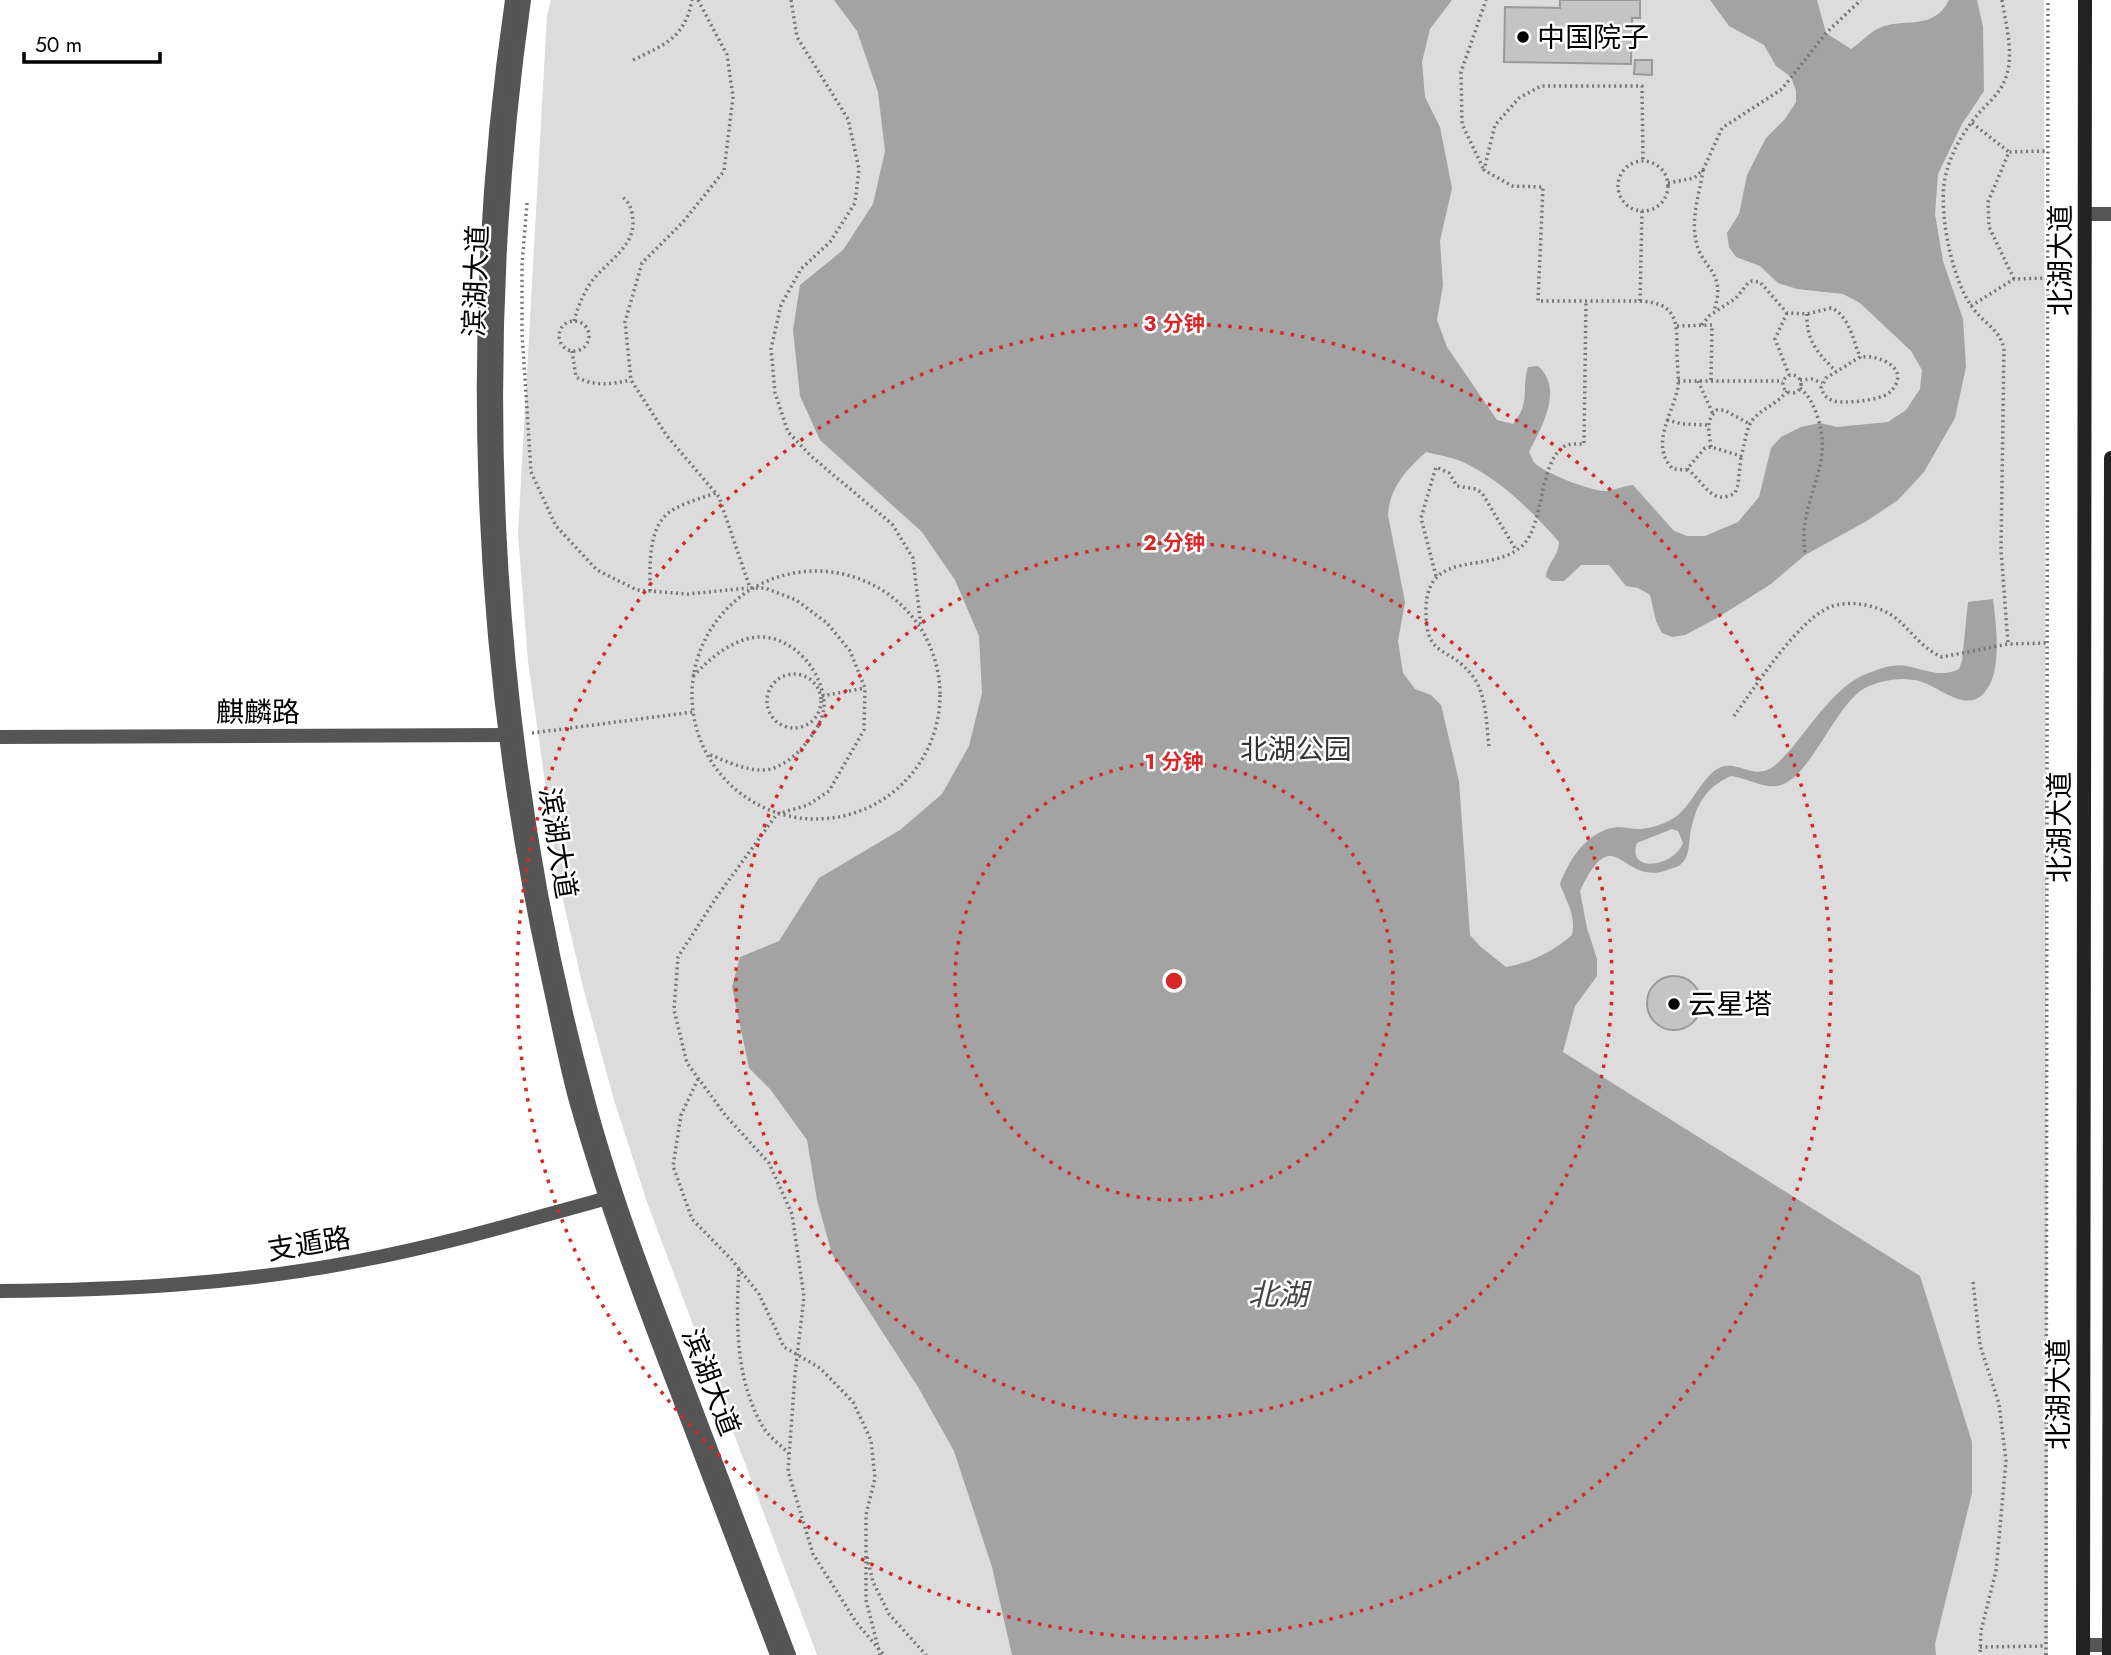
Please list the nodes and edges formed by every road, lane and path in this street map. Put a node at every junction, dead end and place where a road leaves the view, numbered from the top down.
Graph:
1 (513, 0) edge
2 (524, 0) edge
3 (692, 0) edge
4 (698, 0) edge
5 (791, 0) edge
6 (1486, 0) edge
7 (1861, 0) edge
8 (2003, 0) edge
9 (2048, 0) edge
10 (2085, 0) edge
11 (633, 60) dead end
12 (1971, 123) junction
13 (2048, 151) junction
14 (2009, 152) junction
15 (1643, 161) junction
16 (1483, 170) junction
17 (1703, 170) junction
18 (1668, 183) junction
19 (621, 196) dead end
20 (527, 203) dead end
21 (1643, 211) junction
22 (2085, 214) junction
23 (2111, 214) edge
24 (2048, 278) junction
25 (2014, 279) junction
26 (1586, 301) junction
27 (1640, 301) junction
28 (1971, 306) junction
29 (1713, 313) junction
30 (1787, 313) junction
31 (1807, 314) junction
32 (574, 321) junction
33 (1677, 326) junction
34 (1702, 326) junction
35 (572, 351) junction
36 (1860, 357) junction
37 (1836, 371) junction
38 (1789, 375) junction
39 (631, 380) junction
40 (1800, 380) junction
41 (1678, 381) junction
42 (1698, 381) junction
43 (1711, 381) junction
44 (1783, 381) junction
45 (1822, 383) junction
46 (1800, 388) junction
47 (1787, 391) junction
48 (1713, 414) junction
49 (1667, 420) junction
50 (1750, 424) junction
51 (1708, 425) junction
52 (1712, 447) junction
53 (1741, 456) junction
54 (2111, 458) edge
55 (1687, 469) junction
56 (716, 493) junction
57 (1516, 550) junction
58 (1805, 555) dead end
59 (1436, 576) junction
60 (750, 588) junction
61 (650, 591) junction
62 (921, 628) junction
63 (2048, 643) junction
64 (2008, 644) junction
65 (693, 677) junction
66 (865, 688) junction
67 (822, 696) junction
68 (694, 712) junction
69 (1734, 716) dead end
70 (511, 735) junction
71 (0, 737) edge
72 (1489, 746) dead end
73 (706, 753) junction
74 (777, 814) junction
75 (698, 1079) junction
76 (612, 1197) junction
77 (739, 1269) junction
78 (1973, 1282) dead end
79 (0, 1291) edge
80 (797, 1355) junction
81 (789, 1454) junction
82 (2110, 1522) edge
83 (865, 1552) junction
84 (2046, 1646) junction
85 (1980, 1647) junction
86 (2110, 1648) edge
87 (879, 1649) junction
88 (2083, 1650) edge
89 (777, 1655) edge
90 (789, 1655) edge
91 (882, 1655) edge
92 (926, 1655) edge
93 (1980, 1655) edge
94 (2046, 1655) edge

1 - 70 street, 滨湖大道
2 - 70 street, 滨湖大道
3 - 11 path
4 - 39 path
5 - 62 path
6 - 16 path
7 - 17 path
8 - 12 path
9 - 13 path
10 - 22 main road, 北湖大道
12 - 14 path
12 - 28 path
13 - 14 path
13 - 24 path
14 - 25 path
15 - 16 path
15 - 18 path
15 - 21 path
16 - 26 path
17 - 18 path
17 - 29 path
18 - 21 path
19 - 32 path
20 - 61 path
21 - 27 path
22 - 23 street
22 - 88 main road, 北湖大道
24 - 25 path
24 - 63 path
25 - 28 path
26 - 27 path
26 - 57 path
27 - 33 path
28 - 64 path
29 - 30 path
29 - 34 path
30 - 31 path
30 - 38 path
31 - 36 path
31 - 37 path
32 - 35 path
32 - 35 path
33 - 34 path
33 - 41 path
34 - 43 path
35 - 39 path
36 - 37 path
36 - 45 path
37 - 45 path
38 - 40 path
38 - 44 path
39 - 56 path
40 - 45 path
40 - 46 path
41 - 42 path
41 - 49 path
42 - 43 path
42 - 48 path
43 - 44 path
44 - 47 path
46 - 47 path
46 - 58 path
47 - 50 path
48 - 50 path
48 - 51 path
49 - 51 path
49 - 55 path
50 - 53 path
51 - 52 path
52 - 53 path
52 - 55 path
53 - 55 path
54 - 82 main road, 北湖大道
56 - 60 path
56 - 61 path
57 - 59 path
57 - 59 path
59 - 72 path
60 - 61 path
60 - 62 path
60 - 65 path
60 - 66 path
62 - 74 path
63 - 64 path
63 - 84 path
64 - 69 path
65 - 67 path
65 - 68 path
66 - 67 path
66 - 74 path
67 - 67 path
67 - 73 path
68 - 70 path
68 - 73 path
70 - 71 street, 麒麟路
70 - 76 street, 滨湖大道
73 - 74 path
74 - 75 path
75 - 77 path
75 - 80 path
76 - 79 street, 支遁路
76 - 89 street, 滨湖大道
76 - 90 street, 滨湖大道
77 - 80 path
77 - 81 path
78 - 85 path
80 - 81 path
80 - 83 path
81 - 87 path
82 - 86 main road, 北湖大道
83 - 87 path
83 - 92 path
84 - 85 path
84 - 94 path
85 - 93 path
86 - 88 street
87 - 91 path

